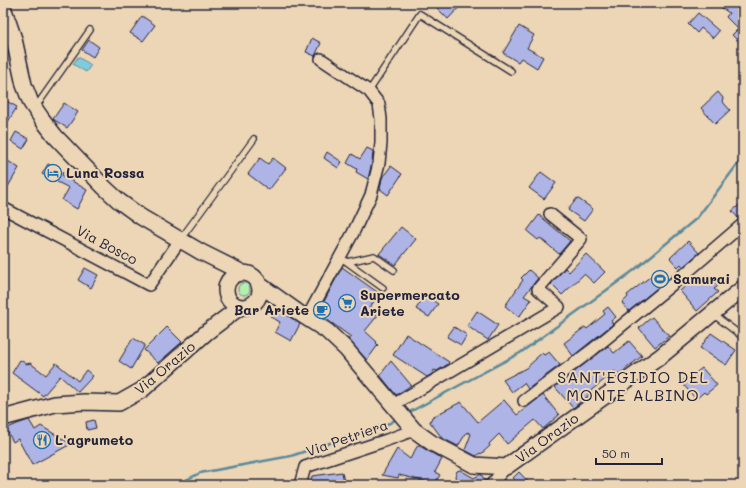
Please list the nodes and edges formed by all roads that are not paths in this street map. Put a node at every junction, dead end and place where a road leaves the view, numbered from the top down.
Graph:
1 (3, 7) edge
2 (6, 21) edge
3 (90, 30) dead end
4 (321, 58) dead end
5 (511, 71) dead end
6 (369, 91) junction
7 (35, 109) junction
8 (254, 139) dead end
9 (3, 208) edge
10 (550, 214) dead end
11 (743, 224) edge
12 (180, 240) junction
13 (201, 252) junction
14 (344, 259) junction
15 (394, 270) dead end
16 (243, 273) junction
17 (260, 285) junction
18 (383, 288) dead end
19 (743, 288) edge
20 (232, 297) junction
21 (255, 303) junction
22 (712, 314) junction
23 (305, 316) junction
24 (743, 337) edge
25 (524, 400) dead end
26 (396, 409) junction
27 (3, 418) edge
28 (414, 430) junction
29 (506, 467) junction
30 (300, 485) edge
31 (491, 485) edge

1 - 2 main road
2 - 7 main road
3 - 7 lane
4 - 6 street
5 - 6 lane
6 - 14 street
7 - 12 main road
8 - 12 lane
9 - 12 street, Via Bosco
10 - 26 street
11 - 25 street
12 - 13 main road
13 - 16 main road
13 - 20 main road
14 - 15 lane
14 - 18 lane
14 - 23 street
16 - 17 main road
16 - 20 main road
17 - 21 main road
17 - 23 main road
19 - 22 main road, Via Orazio
20 - 21 main road
20 - 27 main road, Via Orazio
21 - 23 main road
22 - 24 lane
22 - 29 main road, Via Orazio
23 - 26 main road
26 - 28 main road, Via Orazio
28 - 29 main road, Via Orazio
28 - 30 street, Via Petriera
29 - 31 street

